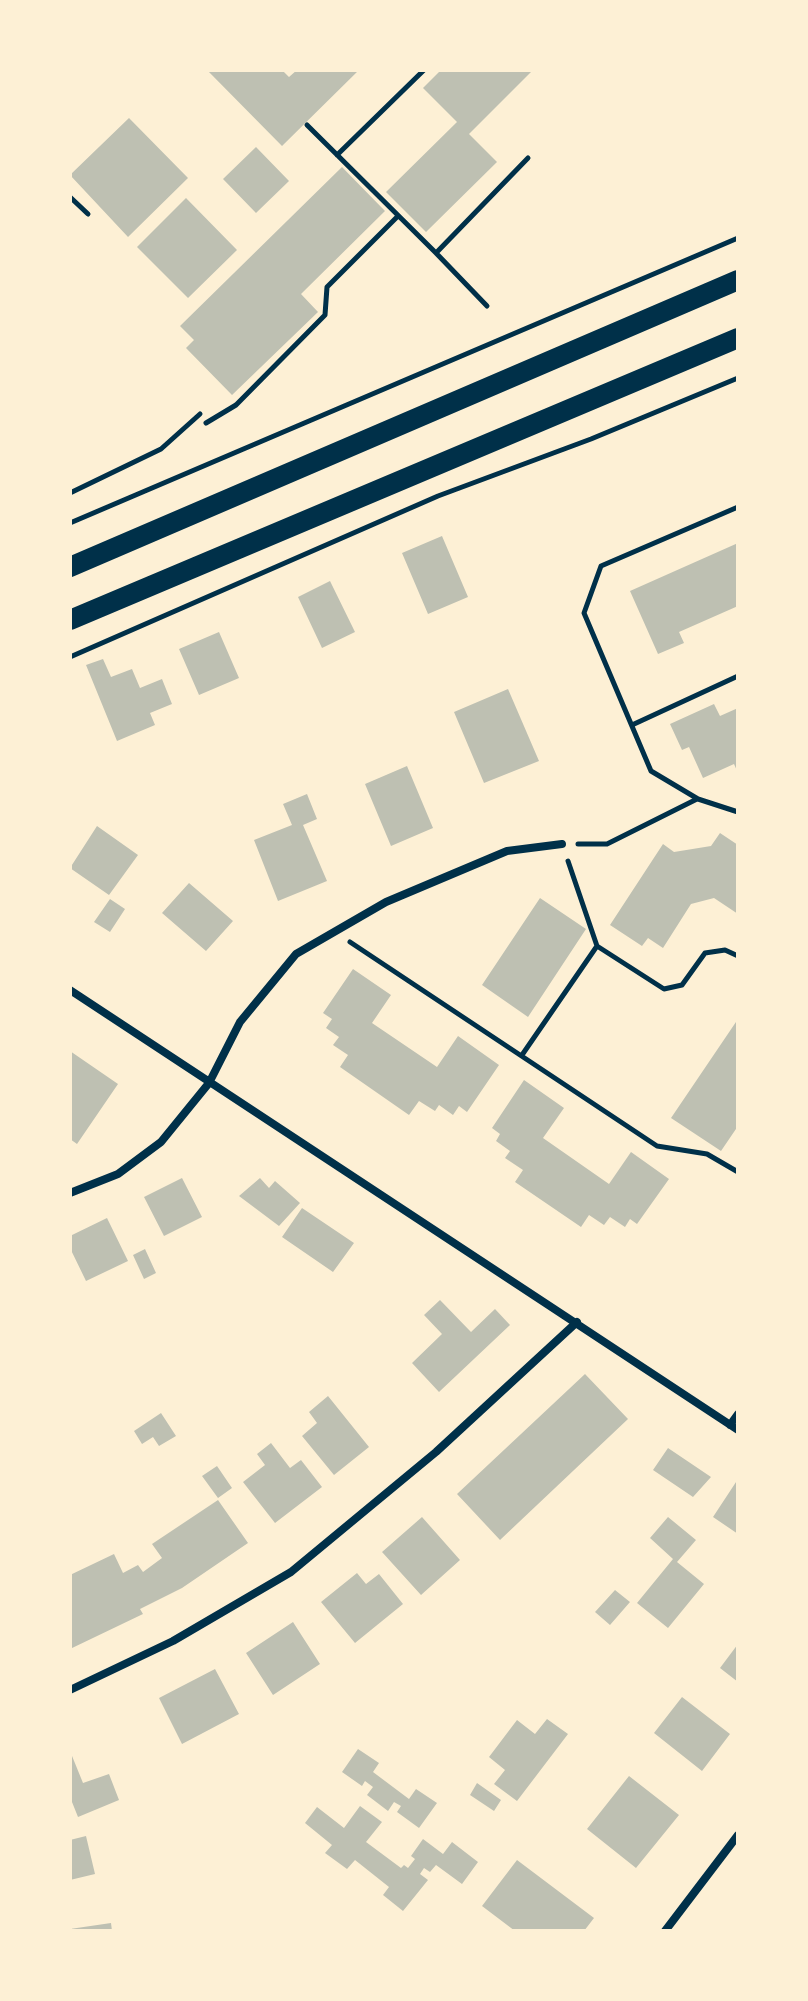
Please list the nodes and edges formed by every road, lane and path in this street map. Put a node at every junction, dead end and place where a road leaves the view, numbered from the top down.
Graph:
1 (424, 70) edge
2 (307, 125) dead end
3 (337, 155) junction
4 (528, 158) dead end
5 (70, 197) edge
6 (88, 214) dead end
7 (398, 216) junction
8 (738, 238) edge
9 (436, 253) junction
10 (738, 280) edge
11 (487, 306) dead end
12 (738, 338) edge
13 (738, 378) edge
14 (200, 414) dead end
15 (206, 423) dead end
16 (70, 493) edge
17 (738, 507) edge
18 (70, 523) edge
19 (70, 567) edge
20 (70, 620) edge
21 (70, 657) edge
22 (738, 676) edge
23 (632, 725) junction
24 (698, 799) junction
25 (738, 812) edge
26 (562, 844) junction
27 (333, 931) junction
28 (597, 946) junction
29 (738, 956) edge
30 (70, 990) edge
31 (522, 1055) junction
32 (209, 1083) junction
33 (738, 1172) edge
34 (70, 1193) edge
35 (577, 1322) junction
36 (738, 1414) edge
37 (734, 1428) edge
38 (70, 1690) edge
39 (738, 1835) edge
40 (665, 1931) edge

1 - 3 path
2 - 3 path
3 - 7 path
4 - 9 path
5 - 6 path
7 - 9 path
7 - 15 path
8 - 18 path
9 - 11 path
10 - 19 main road
12 - 20 main road
13 - 21 path
14 - 16 path
17 - 23 path
22 - 23 path
23 - 24 path
24 - 25 path
24 - 26 path
26 - 27 street
26 - 28 path
27 - 31 path
27 - 32 street
28 - 29 path
28 - 31 path
30 - 32 street
31 - 33 path
32 - 34 street
32 - 35 street
35 - 37 street
35 - 38 street
36 - 37 street
39 - 40 street

